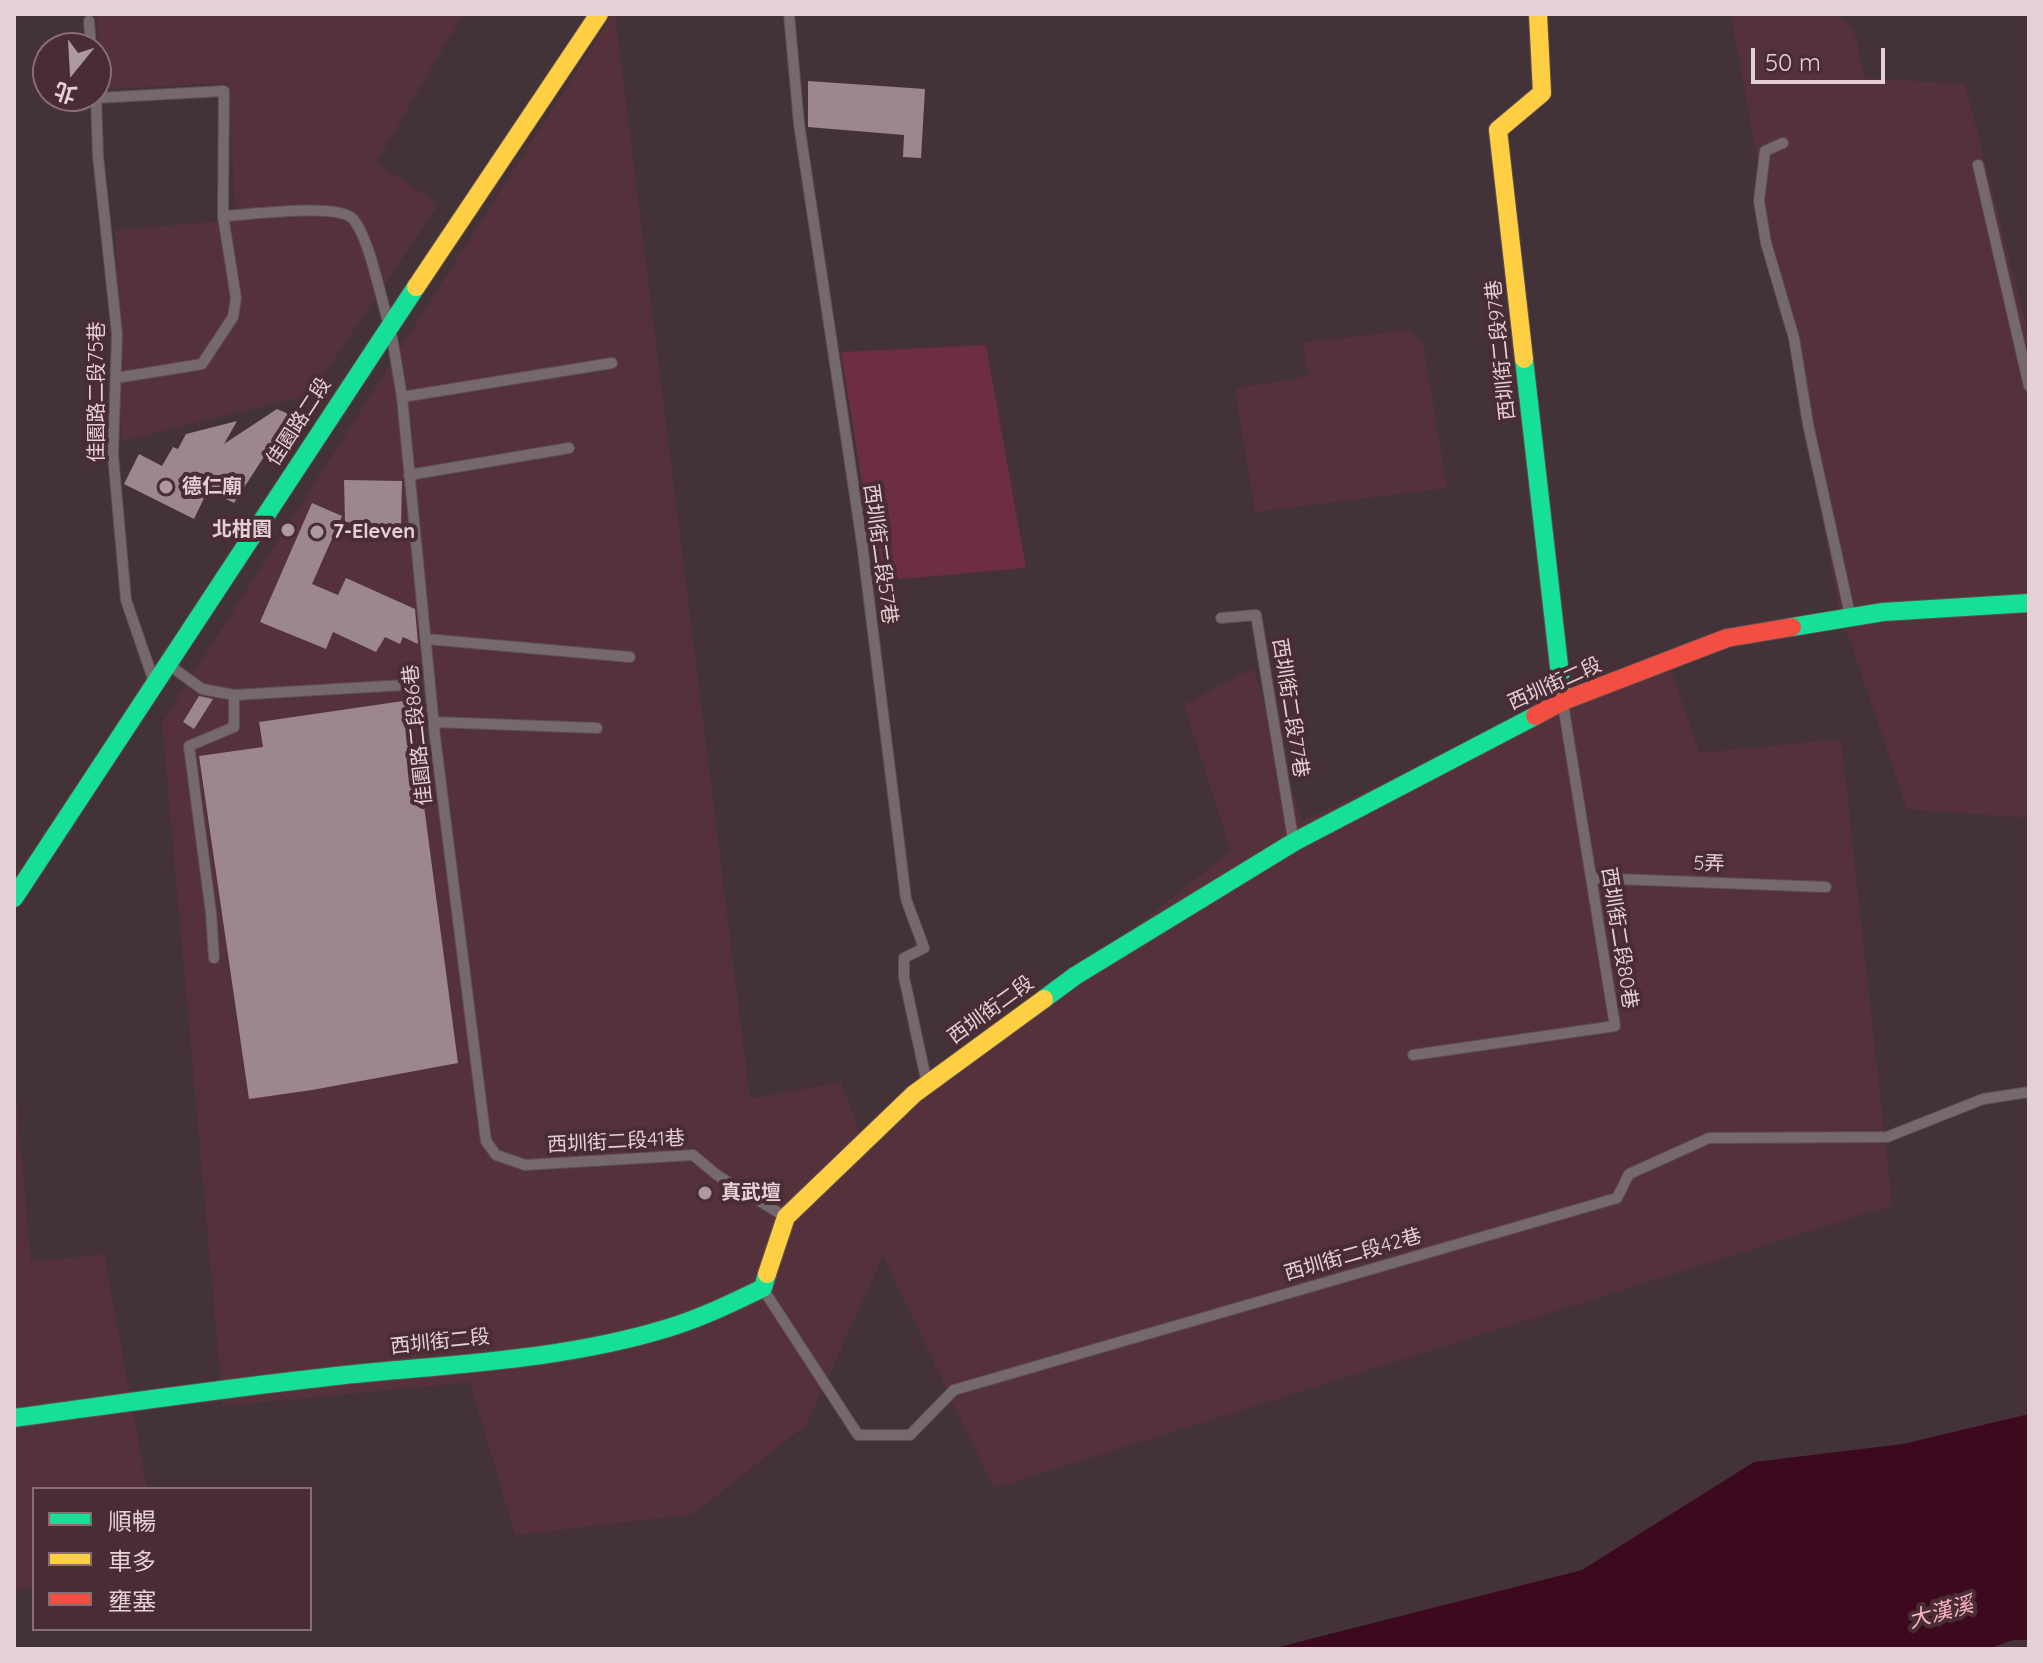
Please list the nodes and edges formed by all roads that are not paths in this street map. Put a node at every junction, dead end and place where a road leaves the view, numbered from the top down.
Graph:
1 (599, 14) edge
2 (789, 14) edge
3 (1538, 14) edge
4 (89, 21) dead end
5 (90, 32) edge
6 (112, 96) edge
7 (97, 112) edge
8 (1783, 143) dead end
9 (1978, 165) dead end
10 (223, 216) junction
11 (390, 325) junction
12 (612, 363) dead end
13 (116, 378) junction
14 (2029, 386) edge
15 (402, 397) junction
16 (569, 448) dead end
17 (409, 475) junction
18 (2029, 603) edge
19 (1850, 617) junction
20 (1221, 618) dead end
21 (426, 639) junction
22 (630, 657) dead end
23 (168, 664) junction
24 (155, 683) junction
25 (404, 685) dead end
26 (234, 695) junction
27 (1563, 701) junction
28 (434, 722) junction
29 (597, 728) dead end
30 (1294, 842) junction
31 (1591, 878) junction
32 (1826, 887) dead end
33 (14, 898) edge
34 (214, 958) dead end
35 (1413, 1055) dead end
36 (927, 1084) junction
37 (2029, 1092) edge
38 (486, 1141) joint
39 (786, 1217) junction
40 (763, 1288) junction
41 (14, 1418) edge

1 - 11 street, 佳園路二段
2 - 36 lane, 西圳街二段57巷
3 - 27 street, 西圳街二段97巷
4 - 5 lane
6 - 10 lane
7 - 13 lane, 佳園路二段75巷
8 - 19 lane
9 - 14 lane
10 - 11 lane, 佳園路二段86巷
10 - 13 lane
11 - 15 lane, 佳園路二段86巷
11 - 23 street, 佳園路二段
12 - 15 lane
13 - 24 lane, 佳園路二段75巷
15 - 17 lane, 佳園路二段86巷
16 - 17 lane
17 - 21 lane, 佳園路二段86巷
18 - 19 street, 西圳街二段
19 - 27 street, 西圳街二段
20 - 30 lane, 西圳街二段77巷
21 - 22 lane
21 - 28 lane, 佳園路二段86巷
23 - 24 street, 佳園路二段
23 - 26 lane
24 - 33 street, 佳園路二段
25 - 26 lane
26 - 34 lane
27 - 30 street, 西圳街二段
27 - 31 lane, 西圳街二段80巷
28 - 29 lane
28 - 38 lane, 佳園路二段86巷
30 - 36 street, 西圳街二段
31 - 32 lane, 5弄
31 - 35 lane, 西圳街二段80巷
36 - 39 street, 西圳街二段
37 - 40 lane, 西圳街二段42巷
38 - 39 lane, 西圳街二段41巷
39 - 40 street, 西圳街二段
40 - 41 street, 西圳街二段

